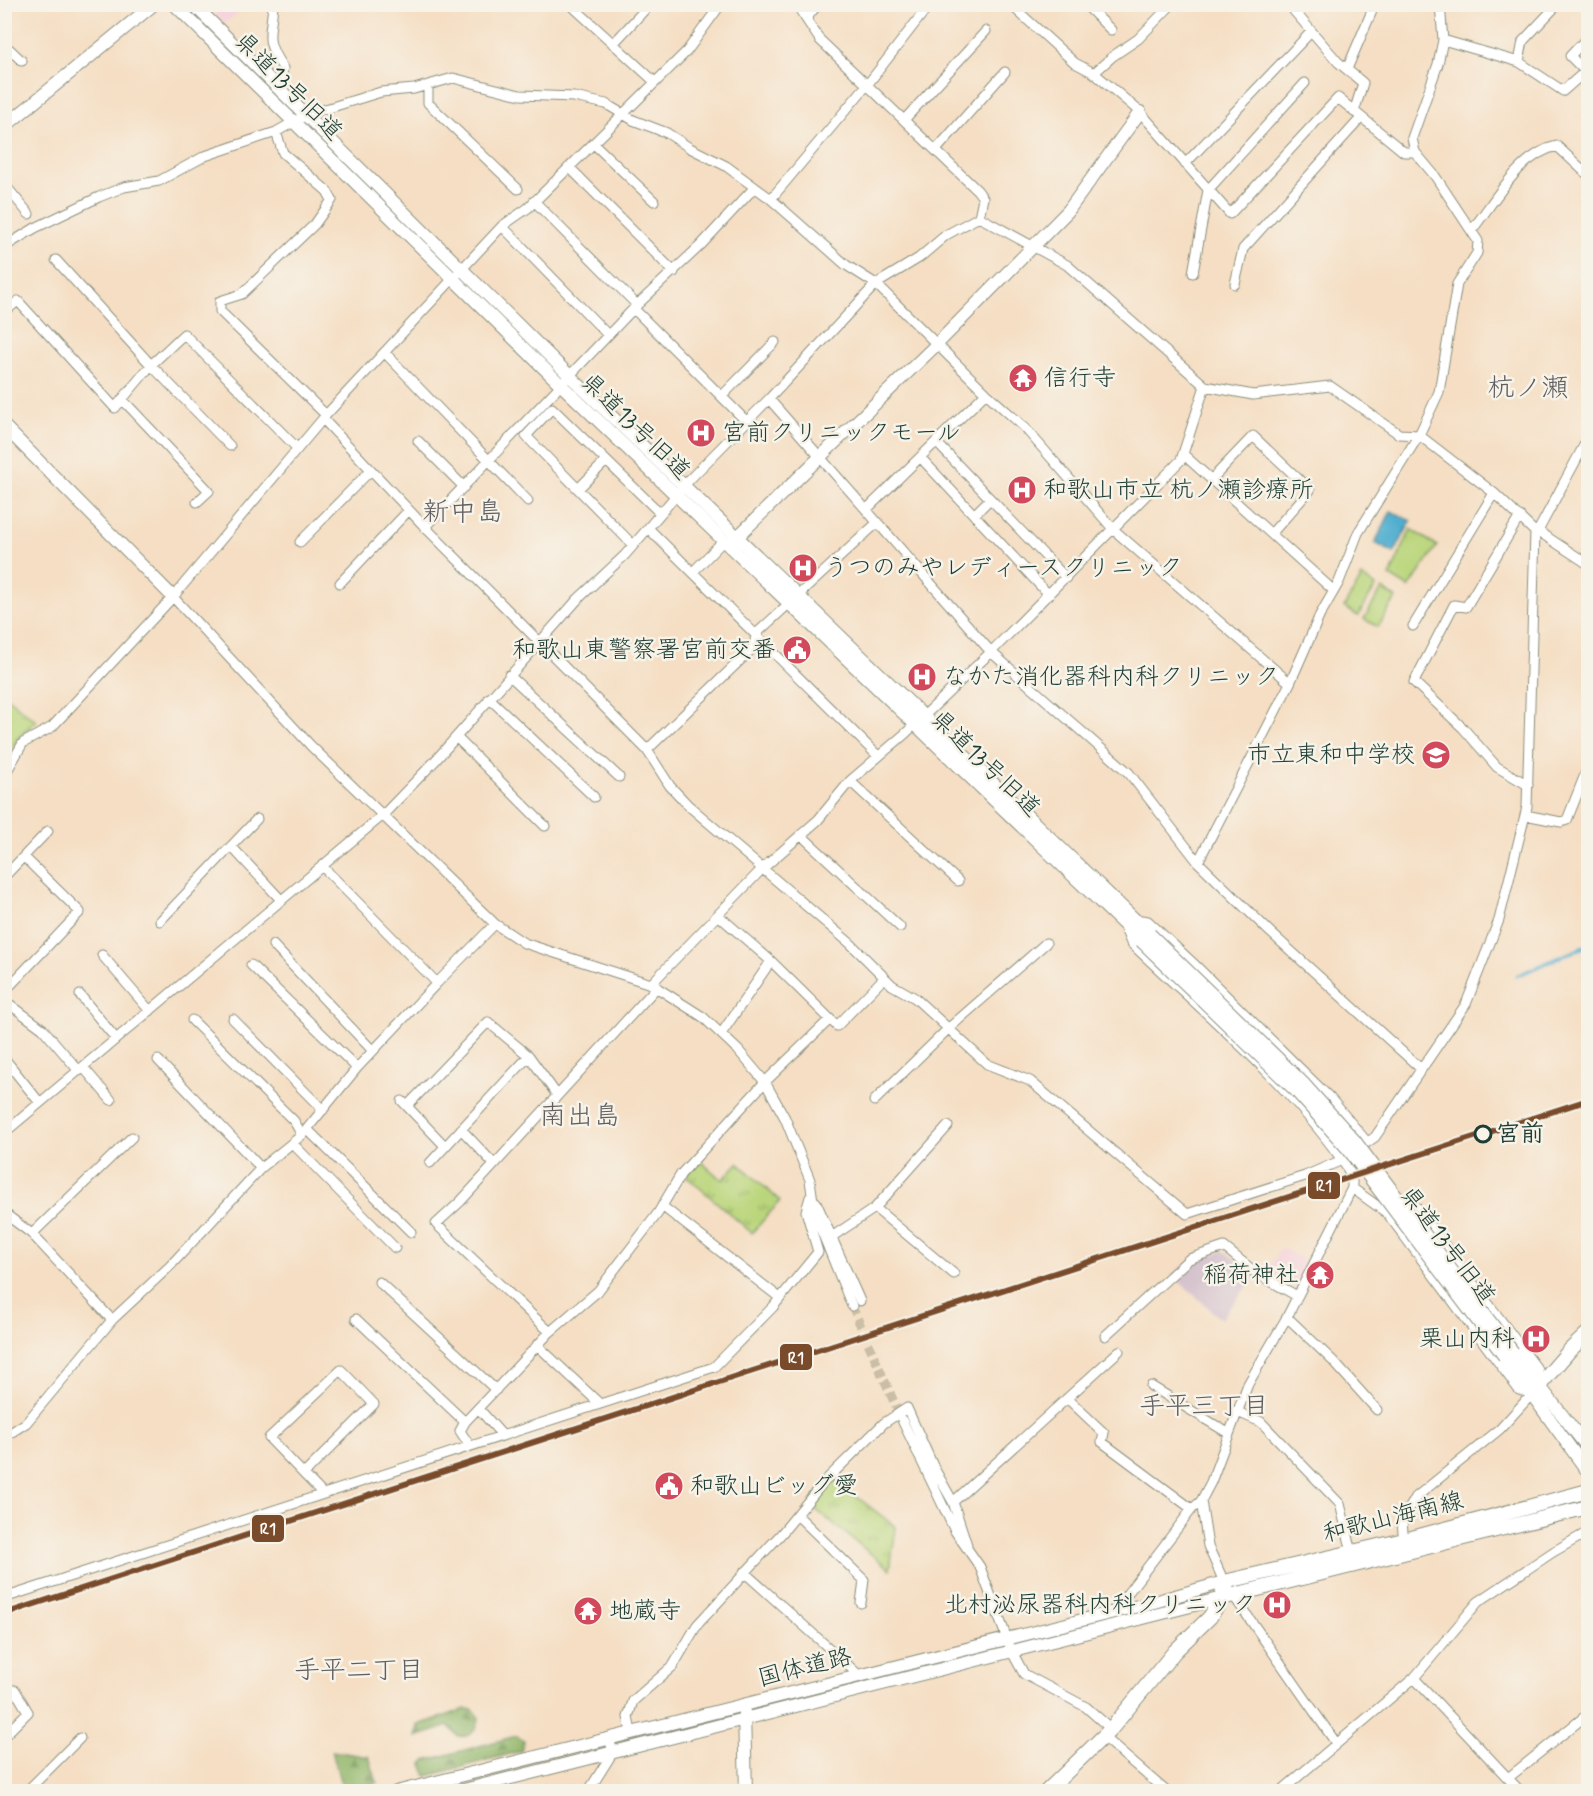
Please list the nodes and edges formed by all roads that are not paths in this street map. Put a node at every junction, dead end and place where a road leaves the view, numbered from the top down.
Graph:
1 (154, 4) edge
2 (174, 4) edge
3 (193, 4) edge
4 (273, 4) edge
5 (570, 4) edge
6 (651, 4) edge
7 (721, 4) edge
8 (796, 4) edge
9 (818, 4) edge
10 (930, 4) edge
11 (1010, 4) edge
12 (1085, 4) edge
13 (1172, 4) edge
14 (1375, 4) edge
15 (1440, 4) edge
16 (1558, 4) edge
17 (1294, 11) dead end
18 (806, 19) junction
19 (1112, 30) dead end
20 (986, 31) dead end
21 (1311, 32) junction
22 (1588, 37) edge
23 (1443, 39) junction
24 (4, 44) edge
25 (613, 44) junction
26 (22, 61) dead end
27 (1519, 62) junction
28 (1347, 69) junction
29 (1587, 71) edge
30 (1005, 72) dead end
31 (1094, 73) junction
32 (655, 82) junction
33 (1305, 83) dead end
34 (428, 85) junction
35 (866, 86) junction
36 (280, 90) junction
37 (624, 112) junction
38 (1140, 112) junction
39 (1357, 115) junction
40 (306, 116) junction
41 (904, 120) junction
42 (292, 121) junction
43 (4, 127) edge
44 (276, 132) junction
45 (594, 144) junction
46 (936, 150) junction
47 (1415, 152) junction
48 (1185, 164) junction
49 (569, 168) junction
50 (1588, 175) edge
51 (4, 184) edge
52 (754, 188) junction
53 (518, 189) dead end
54 (1209, 190) junction
55 (771, 199) junction
56 (534, 201) junction
57 (654, 201) dead end
58 (28, 214) dead end
59 (979, 217) junction
60 (502, 226) junction
61 (1473, 230) junction
62 (1033, 245) junction
63 (4, 247) edge
64 (56, 260) dead end
65 (674, 272) junction
66 (1193, 273) dead end
67 (457, 274) junction
68 (876, 284) junction
69 (1235, 284) dead end
70 (635, 307) junction
71 (4, 312) edge
72 (608, 335) junction
73 (775, 342) dead end
74 (938, 344) junction
75 (386, 353) junction
76 (151, 365) junction
77 (565, 380) junction
78 (1205, 386) junction
79 (986, 393) junction
80 (722, 396) junction
81 (122, 399) junction
82 (769, 399) junction
83 (325, 417) junction
84 (747, 422) junction
85 (4, 426) edge
86 (1419, 435) junction
87 (1588, 438) edge
88 (418, 441) dead end
89 (936, 442) junction
90 (230, 446) dead end
91 (297, 448) junction
92 (1183, 454) junction
93 (920, 458) junction
94 (821, 459) junction
95 (489, 460) junction
96 (606, 461) junction
97 (371, 470) junction
98 (1211, 480) junction
99 (464, 487) junction
100 (578, 489) junction
101 (680, 490) junction
102 (1494, 493) junction
103 (990, 500) junction
104 (528, 501) dead end
105 (197, 502) dead end
106 (867, 509) junction
107 (409, 510) junction
108 (660, 513) junction
109 (974, 515) junction
110 (1520, 516) junction
111 (878, 522) junction
112 (425, 527) junction
113 (648, 528) junction
114 (1114, 530) junction
115 (1537, 532) junction
116 (1271, 534) junction
117 (300, 542) dead end
118 (730, 542) junction
119 (633, 545) junction
120 (1588, 564) edge
121 (693, 572) junction
122 (1066, 578) junction
123 (340, 583) dead end
124 (1334, 591) junction
125 (1049, 595) junction
126 (173, 597) junction
127 (792, 599) junction
128 (1413, 626) dead end
129 (756, 634) junction
130 (540, 642) junction
131 (991, 652) junction
132 (509, 675) junction
133 (1290, 683) junction
134 (489, 698) junction
135 (925, 716) junction
136 (915, 725) junction
137 (456, 737) junction
138 (647, 750) junction
139 (878, 756) junction
140 (1588, 767) edge
141 (4, 776) edge
142 (619, 777) dead end
143 (850, 781) junction
144 (1528, 785) junction
145 (594, 797) dead end
146 (382, 815) junction
147 (1525, 815) junction
148 (257, 819) dead end
149 (545, 826) dead end
150 (48, 831) dead end
151 (801, 835) junction
152 (231, 846) junction
153 (24, 857) junction
154 (1198, 862) junction
155 (323, 867) junction
156 (762, 868) junction
157 (4, 877) edge
158 (958, 882) dead end
159 (282, 901) junction
160 (718, 915) junction
161 (160, 921) dead end
162 (1128, 921) junction
163 (495, 924) junction
164 (900, 927) dead end
165 (1046, 943) dead end
166 (273, 945) dead end
167 (102, 955) dead end
168 (771, 961) junction
169 (251, 965) dead end
170 (884, 978) junction
171 (437, 982) junction
172 (654, 985) junction
173 (4, 992) edge
174 (80, 995) dead end
175 (4, 1000) edge
176 (150, 1011) junction
177 (233, 1019) dead end
178 (830, 1019) junction
179 (192, 1020) dead end
180 (949, 1028) junction
181 (721, 1034) junction
182 (116, 1039) junction
183 (373, 1051) junction
184 (529, 1056) junction
185 (4, 1058) edge
186 (158, 1060) dead end
187 (357, 1068) junction
188 (1420, 1068) junction
189 (81, 1069) junction
190 (765, 1082) junction
191 (557, 1095) junction
192 (111, 1100) dead end
193 (874, 1101) dead end
194 (40, 1102) junction
195 (323, 1110) junction
196 (948, 1126) dead end
197 (461, 1129) junction
198 (5, 1130) edge
199 (304, 1132) junction
200 (132, 1137) dead end
201 (1367, 1142) junction
202 (292, 1143) junction
203 (445, 1146) junction
204 (1342, 1160) junction
205 (430, 1163) dead end
206 (494, 1164) junction
207 (261, 1168) junction
208 (1352, 1188) junction
209 (811, 1194) junction
210 (662, 1206) junction
211 (875, 1208) junction
212 (4, 1213) edge
213 (1387, 1213) junction
214 (411, 1232) dead end
215 (32, 1234) junction
216 (832, 1236) junction
217 (395, 1248) dead end
218 (954, 1274) dead end
219 (379, 1282) dead end
220 (1297, 1296) junction
221 (780, 1298) junction
222 (1287, 1317) junction
223 (356, 1319) dead end
224 (112, 1320) junction
225 (550, 1332) junction
226 (1588, 1333) edge
227 (1105, 1336) dead end
228 (537, 1345) junction
229 (1119, 1351) dead end
230 (1151, 1386) dead end
231 (496, 1390) junction
232 (1535, 1390) junction
233 (1067, 1398) junction
234 (600, 1404) junction
235 (478, 1408) junction
236 (1377, 1410) dead end
237 (1235, 1411) junction
238 (902, 1420) tunnel mouth
239 (465, 1422) junction
240 (1228, 1433) junction
241 (504, 1436) junction
242 (4, 1437) edge
243 (470, 1446) junction
244 (1588, 1448) edge
245 (1588, 1472) edge
246 (304, 1474) junction
247 (1588, 1491) edge
248 (323, 1494) junction
249 (1201, 1501) junction
250 (953, 1502) junction
251 (1588, 1507) edge
252 (1192, 1509) junction
253 (796, 1515) junction
254 (1588, 1532) edge
255 (1405, 1547) junction
256 (968, 1550) junction
257 (1354, 1559) junction
258 (744, 1572) junction
259 (1224, 1582) junction
260 (1227, 1597) junction
261 (4, 1598) edge
262 (861, 1603) dead end
263 (1120, 1611) junction
264 (1008, 1639) junction
265 (1011, 1652) junction
266 (860, 1676) junction
267 (1414, 1678) junction
268 (4, 1690) edge
269 (744, 1704) junction
270 (1588, 1714) edge
271 (744, 1719) junction
272 (631, 1732) junction
273 (1107, 1733) junction
274 (4, 1736) edge
275 (80, 1738) dead end
276 (609, 1738) junction
277 (1336, 1743) junction
278 (613, 1752) junction
279 (1508, 1778) junction
280 (26, 1791) edge
281 (396, 1791) edge
282 (456, 1791) edge
283 (588, 1791) edge
284 (746, 1791) edge
285 (1046, 1791) edge
286 (1167, 1791) edge
287 (1280, 1791) edge
288 (1521, 1791) edge

1 - 43 street
2 - 42 street, 県道13号旧道
3 - 36 street, 県道13号旧道
4 - 36 street
5 - 25 street
6 - 25 street
7 - 32 street
8 - 18 street
9 - 18 street
10 - 35 street
11 - 31 street
12 - 19 street
13 - 31 street
14 - 28 street
15 - 23 street
16 - 27 street
17 - 21 street
18 - 35 street
20 - 41 street
21 - 28 street
21 - 48 street
22 - 29 street
23 - 27 street
23 - 47 street
24 - 26 street
25 - 32 street
27 - 29 street
28 - 39 street
30 - 46 street
31 - 38 street
32 - 37 street
33 - 54 street
34 - 37 street
34 - 40 street
34 - 53 street
35 - 41 street
35 - 55 street
36 - 40 street, 県道13号旧道
37 - 45 street
37 - 52 street
38 - 48 street
38 - 62 street
39 - 47 street
39 - 54 street
39 - 69 street
40 - 42 street
40 - 67 street, 県道13号旧道
41 - 46 street
42 - 44 street
42 - 67 street, 県道13号旧道
44 - 63 street
44 - 83 street
45 - 49 street
45 - 57 street
46 - 59 street
47 - 61 street
48 - 54 street
49 - 56 street
49 - 65 street
50 - 61 street
51 - 58 street
52 - 55 street
52 - 65 street
54 - 66 street
55 - 68 street
56 - 60 street
56 - 70 street
59 - 62 street
59 - 68 street
60 - 67 street
60 - 72 street
61 - 86 street
62 - 74 street
62 - 78 street
64 - 76 street
65 - 70 street
67 - 75 street
67 - 77 street, 県道13号旧道
68 - 74 street
68 - 82 street
70 - 72 street
70 - 80 street
71 - 81 street
72 - 77 street
73 - 80 street
74 - 79 street
74 - 94 street
75 - 83 street
75 - 95 street
76 - 81 street
76 - 90 street
76 - 91 street
77 - 95 street
77 - 101 street, 県道13号旧道
78 - 86 street
78 - 92 street
79 - 89 street
79 - 114 street
80 - 84 street
81 - 105 street
82 - 84 street
82 - 94 street
83 - 91 street
83 - 97 street
84 - 101 street
85 - 126 street
86 - 102 street
86 - 124 street
87 - 115 street
88 - 99 street
89 - 93 street
89 - 103 street
91 - 126 street
92 - 98 street
92 - 114 street
93 - 106 street
93 - 109 street
94 - 106 street
94 - 118 street
95 - 99 street
95 - 104 street
96 - 100 street
96 - 100 street
96 - 108 street
97 - 107 street
97 - 117 street
98 - 116 street
98 - 116 street
99 - 112 street
100 - 119 street
101 - 108 street
101 - 118 street, 県道13号旧道
102 - 110 street
102 - 128 street
103 - 109 street
103 - 122 street
106 - 111 street
107 - 112 street
107 - 123 street
108 - 113 street
109 - 125 street
110 - 115 street
110 - 144 street
111 - 127 street
111 - 131 street
112 - 130 street
113 - 119 street
113 - 121 street
114 - 122 street
114 - 133 street
115 - 120 street
115 - 144 street
116 - 124 street
118 - 121 street
118 - 127 street, 県道13号旧道
119 - 130 street
121 - 129 street
122 - 125 street
124 - 133 street
125 - 131 street
126 - 141 street
126 - 146 street
127 - 129 street
127 - 135 street, 県道13号旧道
127 - 136 street, 県道13号旧道
129 - 138 street
129 - 139 street
130 - 132 street
130 - 138 street
131 - 135 street
131 - 154 street
132 - 134 street
132 - 142 street
133 - 154 street
134 - 137 street
134 - 145 street
135 - 136 street
135 - 162 street, 県道13号旧道
136 - 139 street
136 - 162 street, 県道13号旧道
137 - 146 street
137 - 149 street
138 - 156 street
139 - 143 street
140 - 147 street
143 - 151 street
143 - 158 street
144 - 147 street
146 - 155 street
146 - 163 street
147 - 188 street
148 - 152 street
150 - 153 street
151 - 156 street
151 - 164 street
152 - 159 street
152 - 161 street
153 - 157 street
153 - 173 street
154 - 188 street
155 - 159 street
155 - 171 street
156 - 160 street
156 - 170 street
159 - 176 street
160 - 168 street
160 - 172 street
162 - 201 street
162 - 204 street
162 - 232 street, 県道13号旧道, bridge
163 - 171 street
163 - 172 street
165 - 180 street
166 - 183 street
167 - 176 street
168 - 178 street
168 - 181 street
169 - 187 street
170 - 178 street
170 - 180 street
171 - 183 street
172 - 181 street
172 - 191 street
174 - 182 street
175 - 189 street
176 - 182 street
177 - 195 street
178 - 190 street
179 - 199 street
180 - 193 street
180 - 204 street
181 - 190 street
182 - 189 street
183 - 187 street
184 - 191 street
184 - 197 street
184 - 203 street
185 - 194 street
186 - 207 street
187 - 195 street
188 - 201 street
189 - 192 street
189 - 194 street
190 - 209 street
190 - 210 street
191 - 206 street
194 - 198 street
195 - 199 street
196 - 211 street
197 - 203 street
197 - 206 street
199 - 202 street
199 - 214 street
200 - 215 street
201 - 204 street
202 - 207 street
202 - 217 street
203 - 205 street
204 - 208 street
206 - 225 street
207 - 224 street
208 - 213 street
208 - 220 street
209 - 216 street
209 - 216 street
209 - 221 street
210 - 221 street
210 - 225 street
211 - 216 street
211 - 218 street
212 - 215 street
213 - 232 street
213 - 232 street
215 - 224 street
219 - 231 street
220 - 222 street
220 - 227 street
221 - 234 street
222 - 236 street
222 - 237 street
223 - 239 street
224 - 242 street
225 - 228 street
226 - 232 main road
228 - 231 street
228 - 234 street
229 - 233 street
230 - 240 street
231 - 235 street
232 - 244 street, 県道13号旧道
232 - 245 street, 県道13号旧道
232 - 255 street
233 - 250 street
233 - 252 street
234 - 241 street
235 - 239 street
235 - 241 street
237 - 240 street
237 - 257 street
238 - 256 street
239 - 243 street
240 - 249 street
241 - 243 street
243 - 248 street
246 - 246 street
246 - 248 street
247 - 255 main road, 和歌山海南線
248 - 261 street
249 - 252 street
249 - 259 street
250 - 253 street
250 - 256 street
251 - 255 main road, 和歌山海南線
252 - 263 street
253 - 258 street
253 - 262 street
254 - 267 street
255 - 257 main road, 和歌山海南線
256 - 264 street
257 - 259 main road, 和歌山海南線
257 - 260 main road, 和歌山海南線
258 - 266 street
258 - 272 street
259 - 260 main road
259 - 263 street, 国体道路
260 - 265 street, 国体道路
260 - 273 main road
260 - 277 street
263 - 264 street, 国体道路
264 - 265 street
264 - 266 street, 国体道路
265 - 271 street, 国体道路
265 - 273 street
266 - 269 street, 国体道路
267 - 277 street
267 - 279 street
268 - 274 street
269 - 271 street
269 - 272 street, 国体道路
270 - 279 street
271 - 278 street, 国体道路
271 - 284 street
272 - 276 street, 国体道路
273 - 285 main road
273 - 286 street
275 - 280 street
276 - 278 street
276 - 281 street, 国体道路
277 - 287 street
278 - 282 street, 国体道路
278 - 283 street
279 - 288 street

